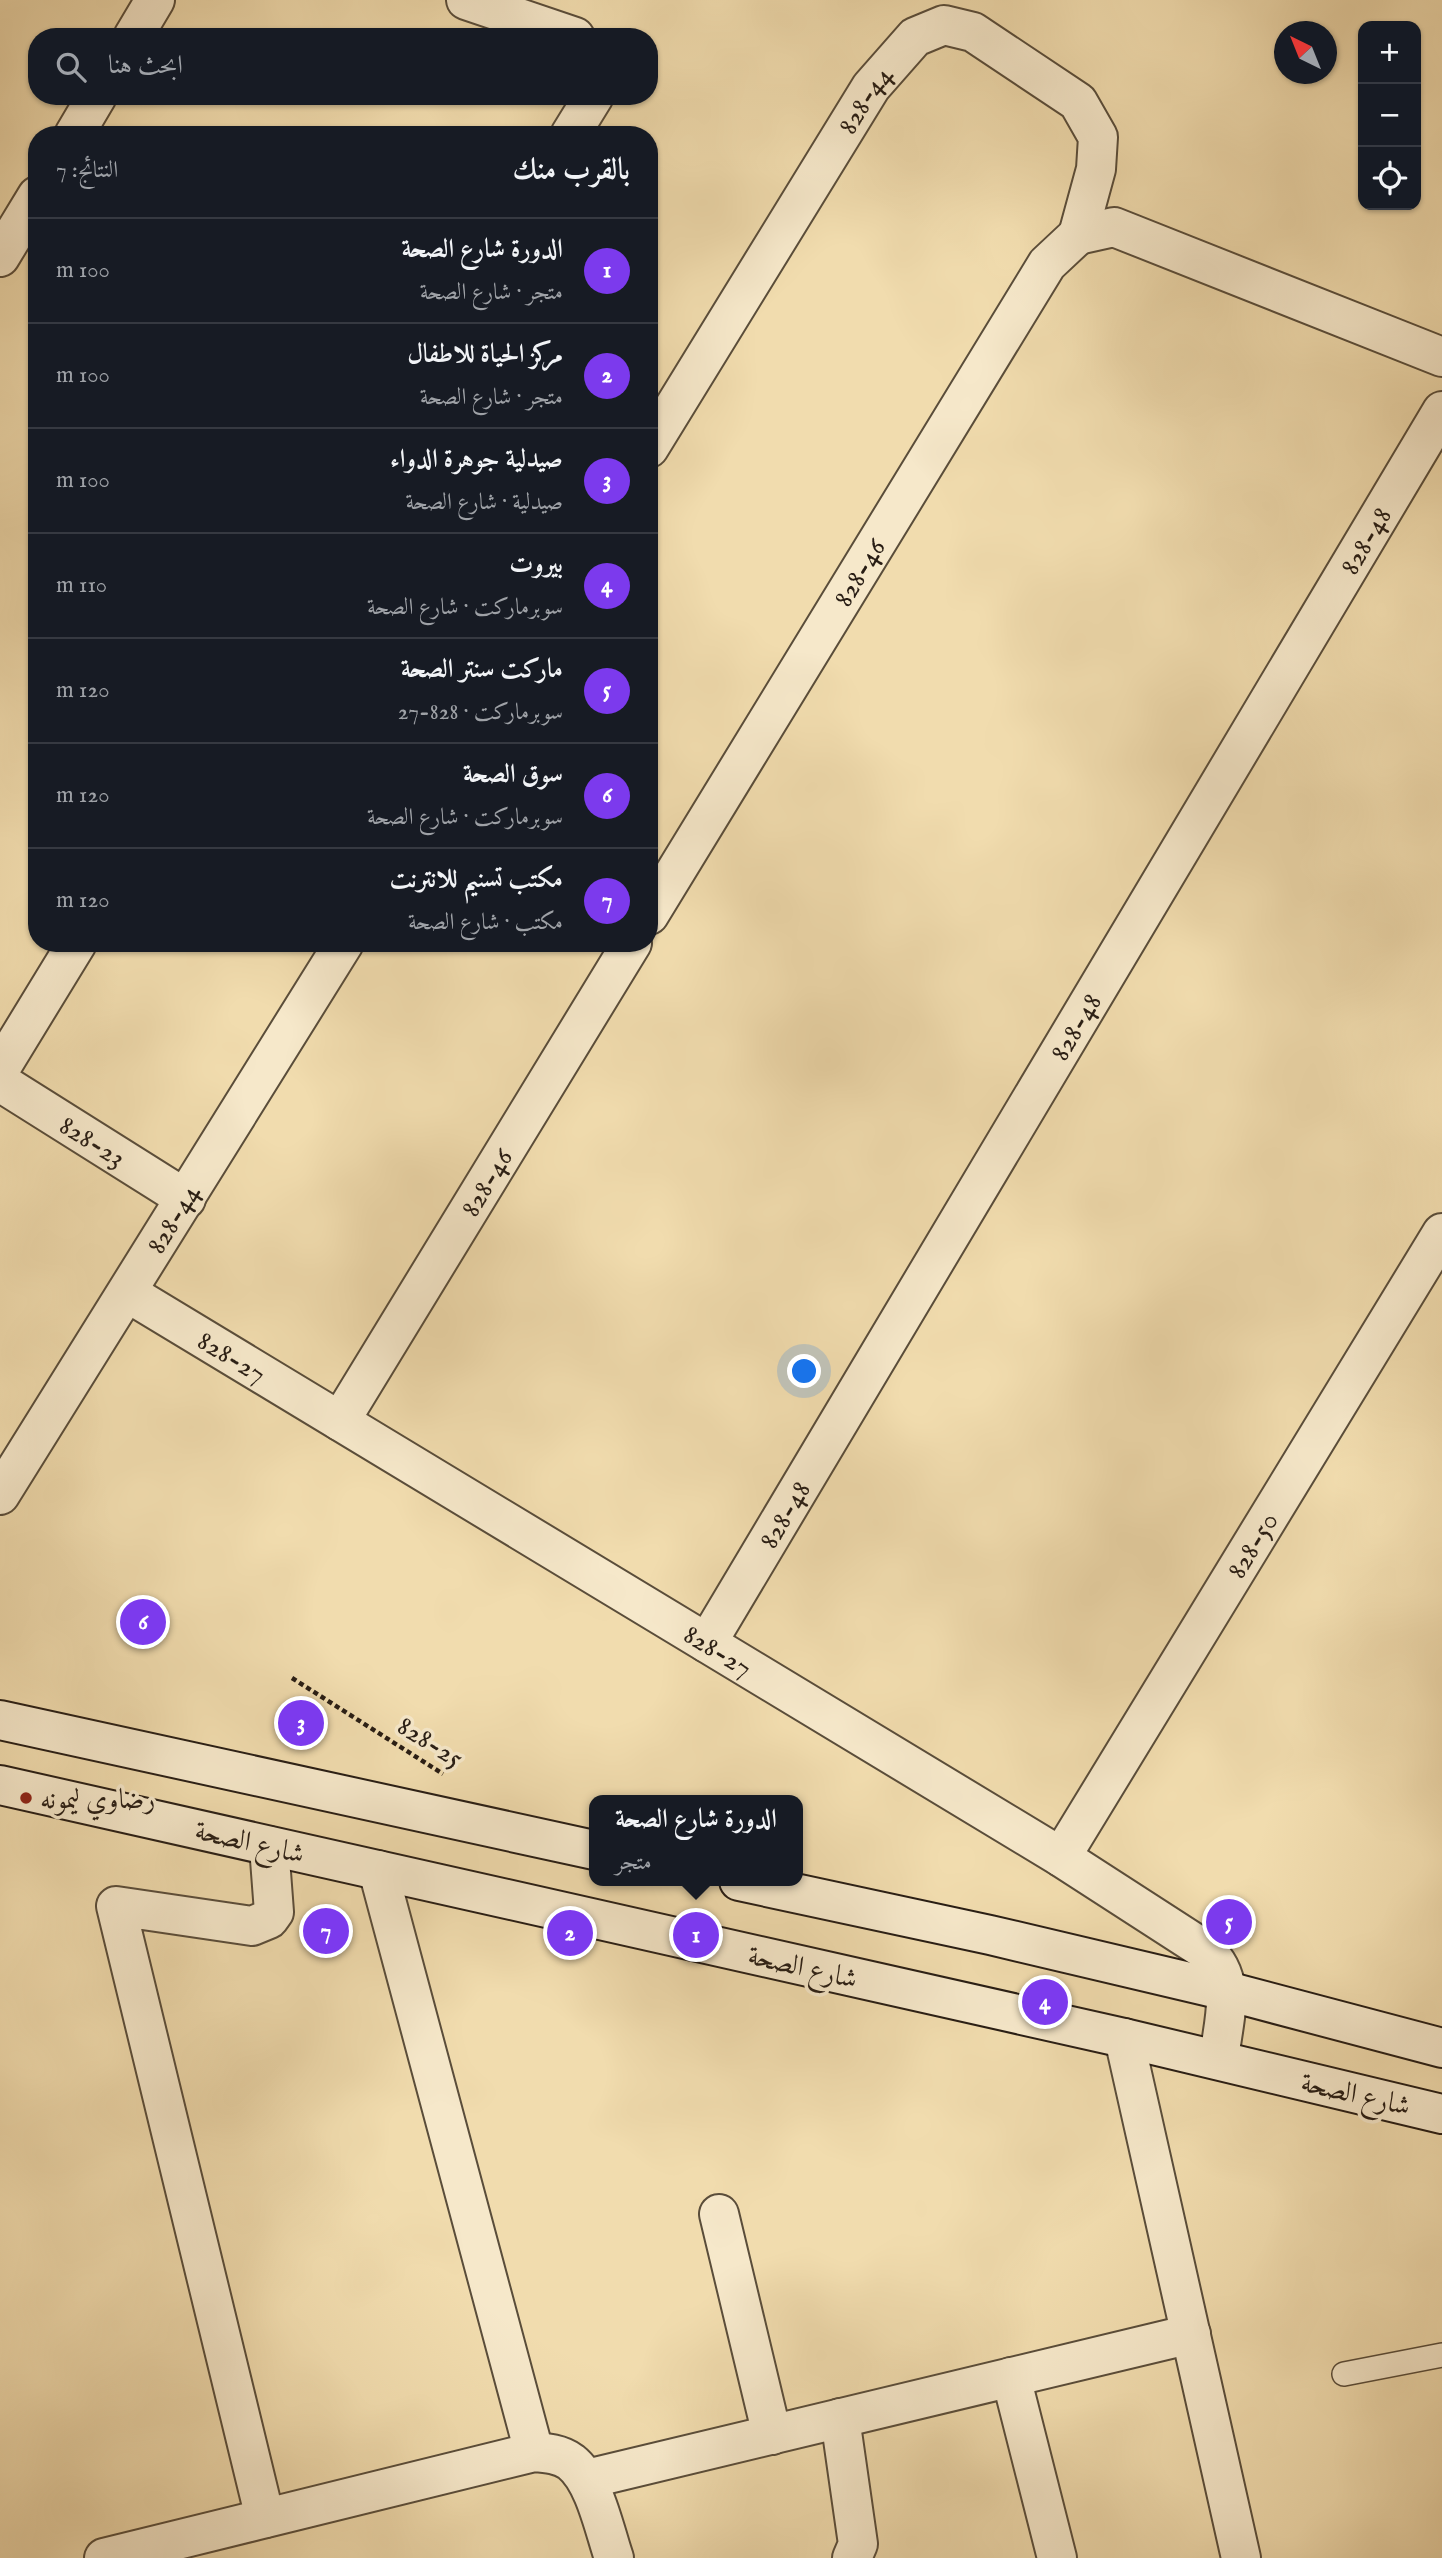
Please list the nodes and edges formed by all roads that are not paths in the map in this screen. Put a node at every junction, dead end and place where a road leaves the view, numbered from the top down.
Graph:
1 (155, 0) edge
2 (466, 0) edge
3 (138, 28) edge
4 (548, 28) edge
5 (92, 105) edge
6 (588, 105) edge
7 (79, 126) edge
8 (576, 126) edge
9 (28, 211) edge
10 (1079, 235) junction
11 (0, 257) edge
12 (1442, 357) edge
13 (1442, 411) edge
14 (658, 432) edge
15 (658, 900) edge
16 (72, 952) edge
17 (338, 952) edge
18 (627, 952) edge
19 (0, 1069) edge
20 (0, 1082) edge
21 (186, 1199) junction
22 (1442, 1233) edge
23 (128, 1293) junction
24 (340, 1421) junction
25 (0, 1496) edge
26 (707, 1643) junction
27 (0, 1720) edge
28 (0, 1785) edge
29 (269, 1846) junction
30 (589, 1849) edge
31 (1061, 1857) junction
32 (378, 1870) junction
33 (762, 1886) edge
34 (1227, 1991) junction
35 (1124, 2038) junction
36 (1440, 2044) edge
37 (1219, 2060) junction
38 (1442, 2114) edge
39 (719, 2214) dead end
40 (1191, 2334) junction
41 (1442, 2355) edge
42 (1344, 2374) dead end
43 (1011, 2377) junction
44 (840, 2418) junction
45 (772, 2435) junction
46 (534, 2452) junction
47 (587, 2479) junction
48 (265, 2518) junction
49 (104, 2558) edge
50 (614, 2558) edge
51 (852, 2558) edge
52 (1057, 2558) edge
53 (1241, 2558) edge

1 - 3 street
2 - 4 street
5 - 7 street
6 - 8 street
9 - 11 street
10 - 12 street
10 - 14 street, 828-44
10 - 15 street, 828-46
13 - 26 street, 828-48
16 - 19 street
17 - 21 street, 828-44
18 - 24 street, 828-46
20 - 21 street, 828-23
21 - 23 street, 828-44
22 - 31 street, 828-50
23 - 24 street, 828-27
23 - 25 street, 828-44
24 - 26 street, 828-27
26 - 31 street, 828-27
27 - 30 street
28 - 29 street, شارع الصحة
29 - 32 street, شارع الصحة
29 - 48 street
31 - 34 street, 828-27
32 - 35 street, شارع الصحة
32 - 46 street
33 - 34 street
34 - 36 street
34 - 37 street
35 - 37 street, شارع الصحة
35 - 40 street
37 - 38 street, شارع الصحة
39 - 45 street
40 - 43 street
40 - 53 street
41 - 42 lane
43 - 44 street
43 - 52 street
44 - 45 street
44 - 51 street
45 - 47 street
46 - 47 street
46 - 48 street
47 - 50 street
48 - 49 street

